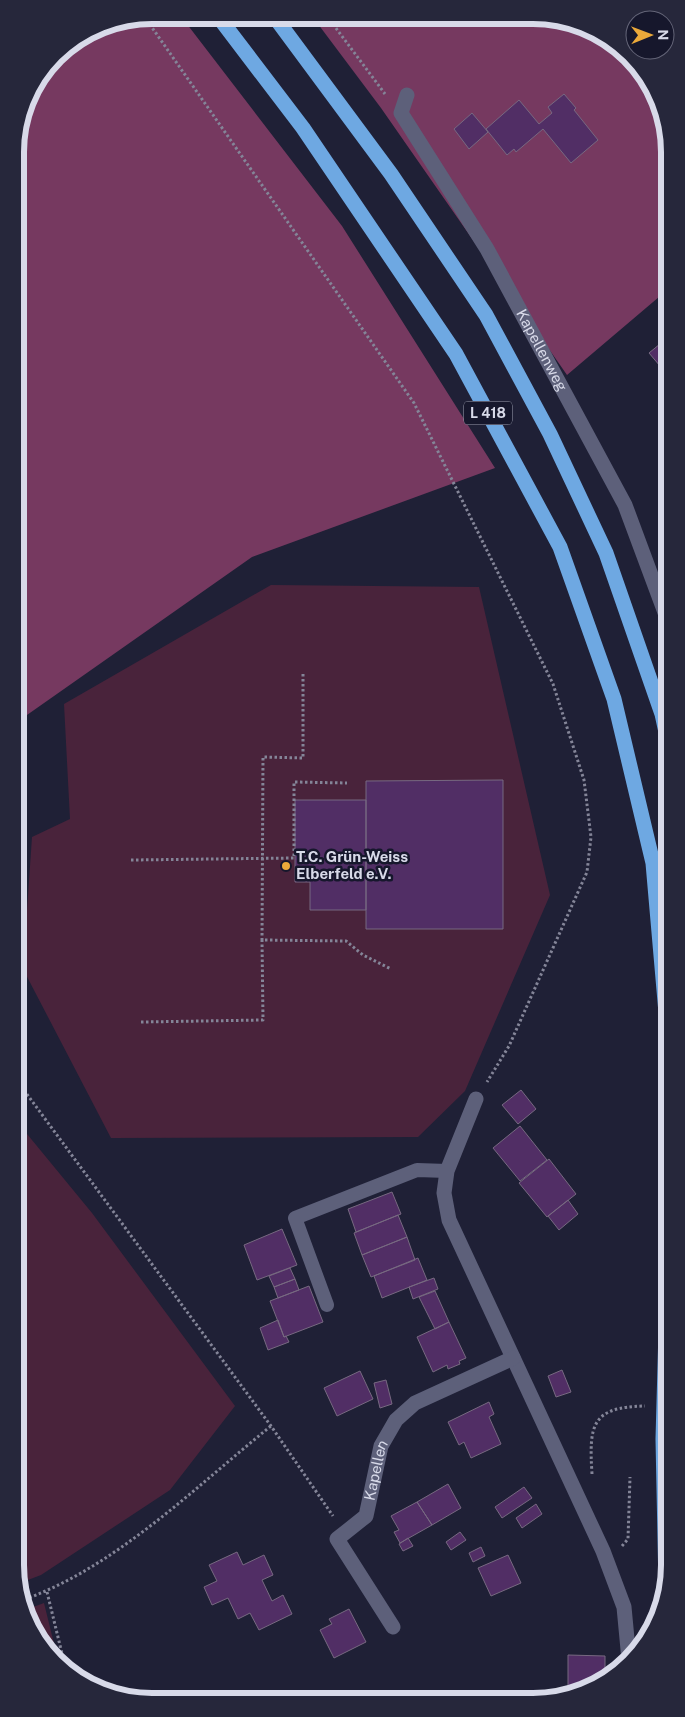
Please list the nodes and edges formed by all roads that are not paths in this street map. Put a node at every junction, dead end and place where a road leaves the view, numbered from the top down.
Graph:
1 (224, 24) edge
2 (280, 24) edge
3 (407, 95) dead end
4 (661, 602) edge
5 (661, 711) edge
6 (661, 960) edge
7 (476, 1099) road end
8 (447, 1171) junction
9 (327, 1306) dead end
10 (513, 1358) junction
11 (392, 1627) dead end
12 (629, 1651) edge

1 - 6 highway, L 418
2 - 5 highway, L 418
3 - 4 street, Kapellenweg
7 - 8 street
8 - 9 lane
8 - 10 street
10 - 11 street, Kapellen
10 - 12 street

